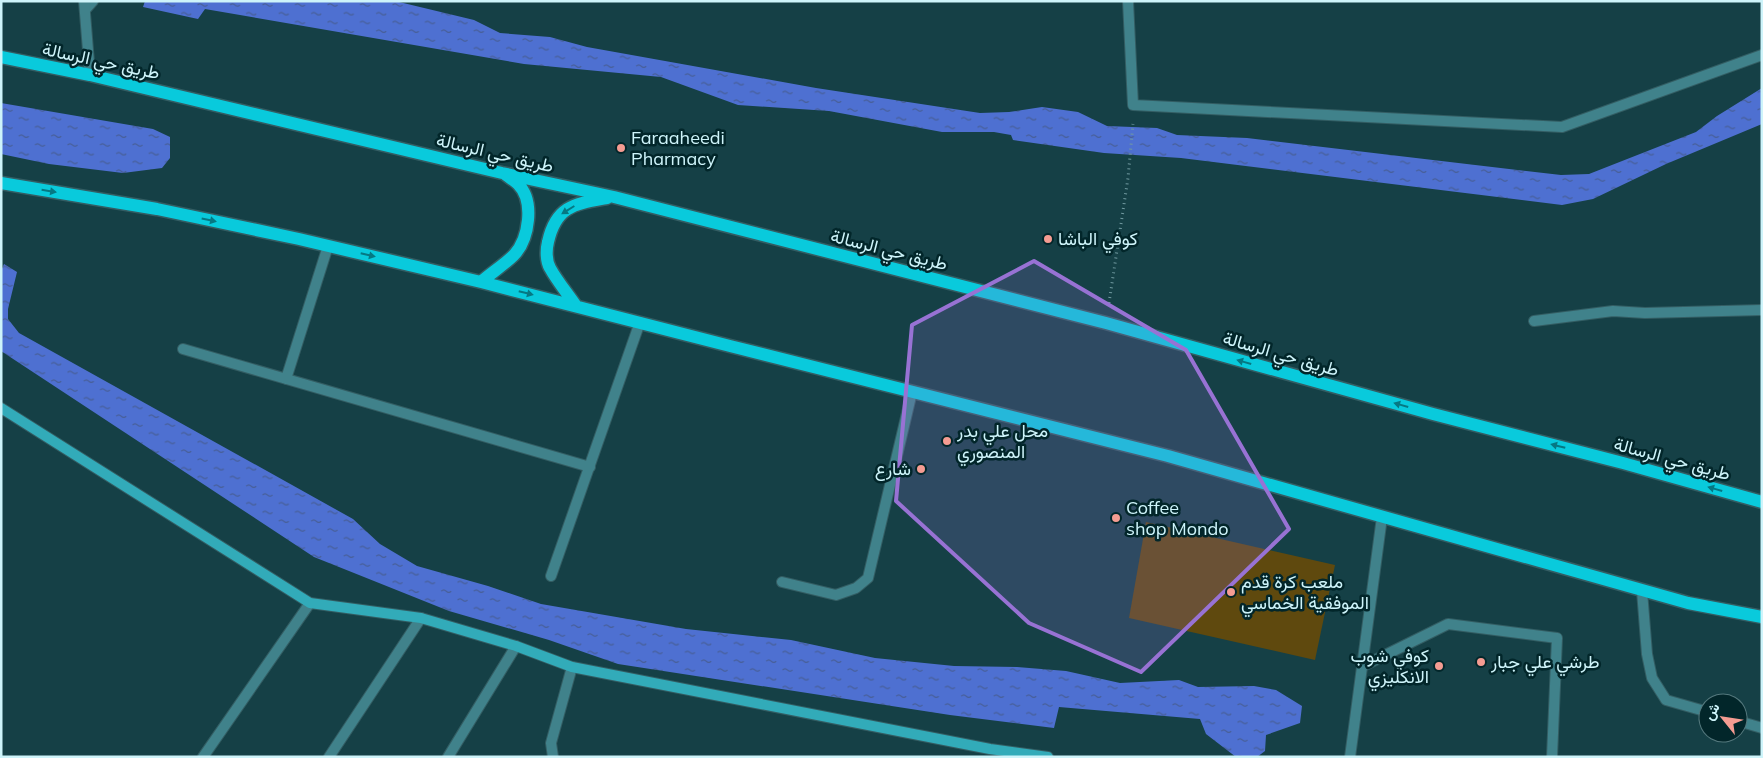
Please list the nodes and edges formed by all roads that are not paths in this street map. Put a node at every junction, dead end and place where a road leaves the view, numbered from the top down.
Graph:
1 (94, 1) edge
2 (1128, 1) edge
3 (85, 6) edge
4 (1762, 55) edge
5 (1, 58) edge
6 (90, 75) junction
7 (502, 173) junction
8 (1, 183) edge
9 (614, 197) junction
10 (328, 246) junction
11 (481, 282) junction
12 (576, 306) junction
13 (1762, 310) edge
14 (1534, 321) dead end
15 (640, 322) junction
16 (183, 349) dead end
17 (286, 379) junction
18 (912, 392) junction
19 (1, 408) edge
20 (590, 467) junction
21 (1762, 502) edge
22 (1382, 517) junction
23 (552, 576) dead end
24 (782, 582) dead end
25 (1642, 590) junction
26 (310, 603) junction
27 (1762, 617) edge
28 (421, 618) junction
29 (516, 646) junction
30 (1363, 666) junction
31 (572, 667) junction
32 (1698, 709) edge
33 (1748, 724) edge
34 (1762, 728) edge
35 (987, 753) edge
36 (203, 757) edge
37 (329, 757) edge
38 (448, 757) edge
39 (552, 757) edge
40 (1048, 757) edge
41 (1350, 757) edge
42 (1552, 757) edge

1 - 3 street
2 - 4 street
3 - 6 street
5 - 6 main road, طريق حي الرسالة
6 - 7 main road, طريق حي الرسالة
7 - 9 main road, طريق حي الرسالة
7 - 11 main road
8 -> 10 main road
9 -> 12 main road
21 -> 9 main road, طريق حي الرسالة
10 -> 11 main road
10 - 17 street
11 -> 12 main road
12 - 15 main road
13 - 14 street
15 - 18 main road
15 - 20 street
16 - 17 street
17 - 20 street
18 - 22 main road
18 - 24 street
19 - 26 street
20 - 23 street
22 - 25 main road
22 - 30 street
25 - 27 main road
25 - 32 street
26 - 28 street
26 - 36 street
28 - 29 street
28 - 37 street
29 - 31 street
29 - 38 street
30 - 41 street
30 - 42 street
31 - 35 street
31 - 39 street
33 - 34 street
35 - 40 street

